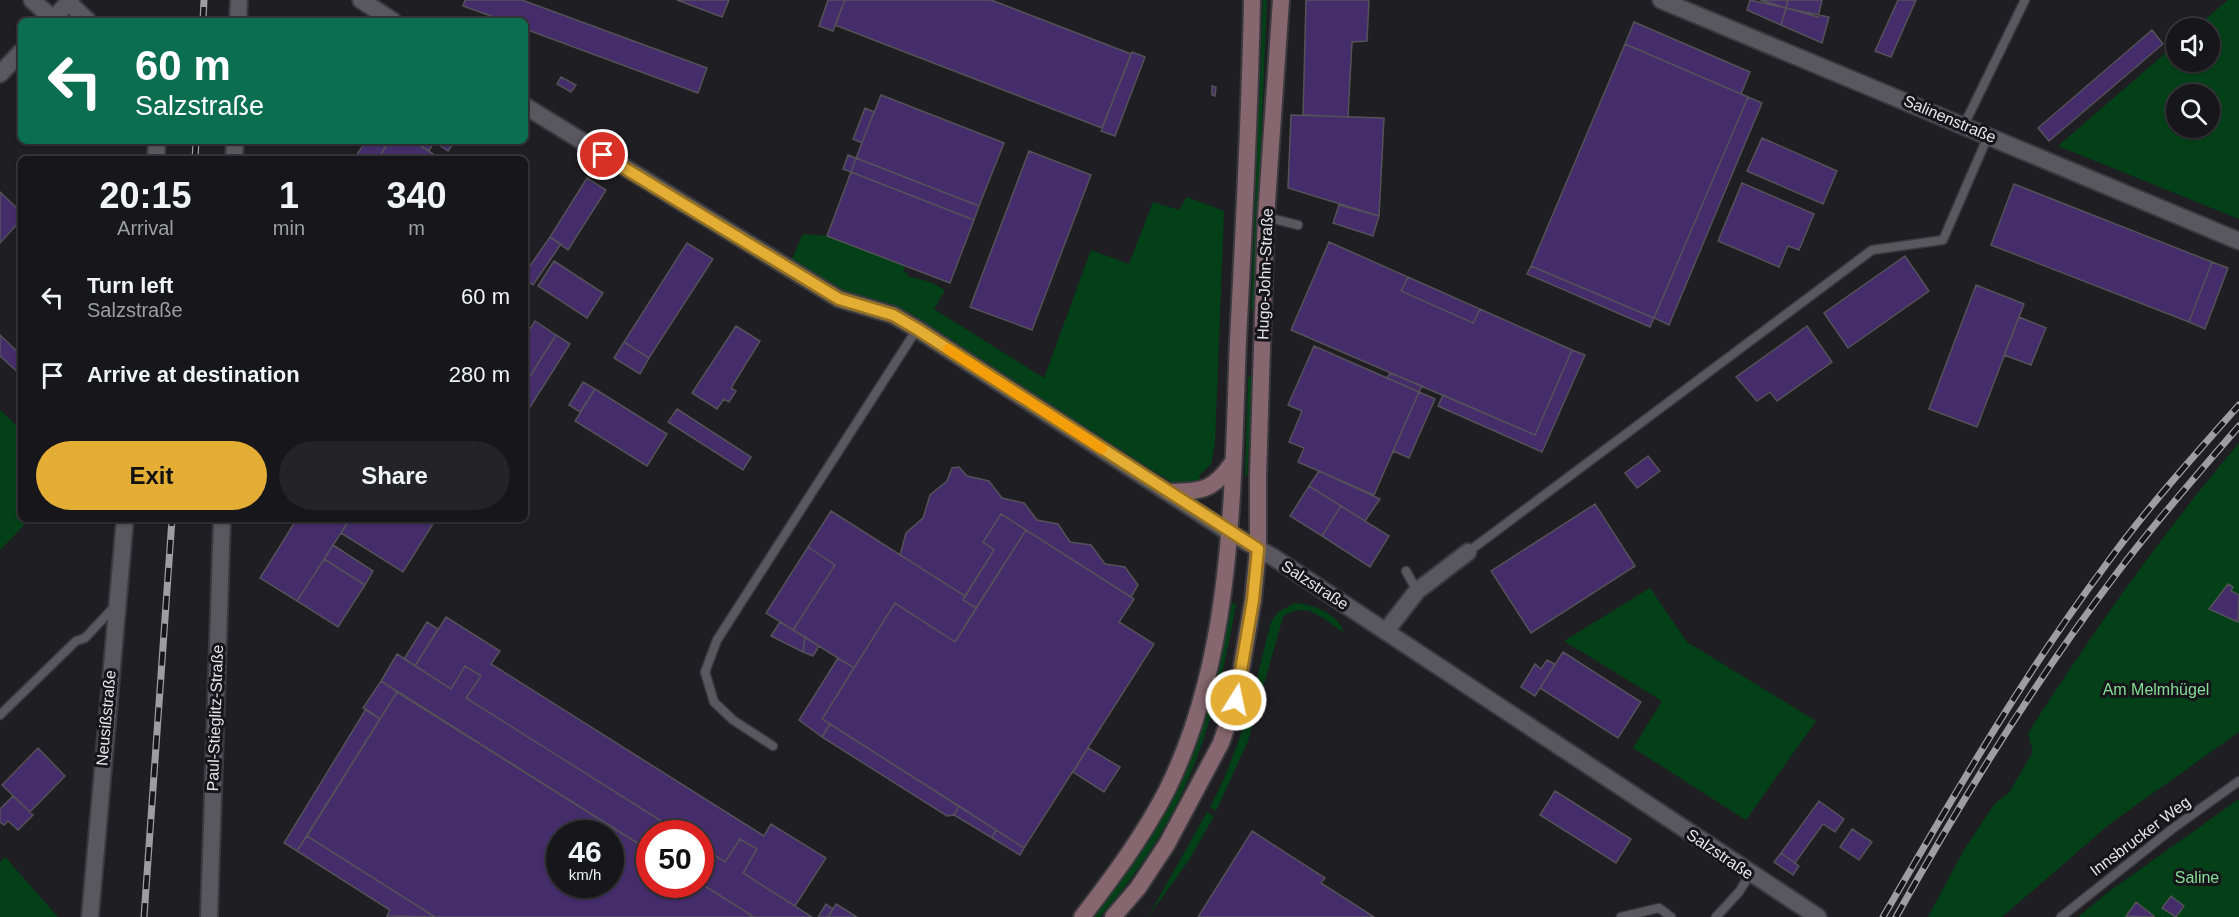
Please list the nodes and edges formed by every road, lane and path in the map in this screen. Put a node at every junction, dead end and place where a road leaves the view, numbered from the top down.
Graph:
1 (32, 0) edge
2 (239, 0) edge
3 (361, 0) edge
4 (1252, 0) edge
5 (1281, 0) edge
6 (1661, 0) edge
7 (2025, 0) edge
8 (70, 1) edge
9 (50, 18) edge
10 (54, 18) edge
11 (85, 18) edge
12 (238, 18) edge
13 (388, 18) edge
14 (18, 55) edge
15 (0, 74) edge
16 (528, 108) edge
17 (1964, 124) junction
18 (1988, 135) junction
19 (1266, 218) junction
20 (1298, 225) dead end
21 (2239, 241) edge
22 (917, 329) junction
23 (1233, 462) junction
24 (1169, 492) junction
25 (125, 522) edge
26 (222, 522) edge
27 (1230, 532) junction
28 (1258, 549) junction
29 (1468, 552) joint
30 (1406, 571) dead end
31 (1417, 591) junction
32 (117, 603) junction
33 (1386, 631) junction
34 (0, 715) edge
35 (773, 746) dead end
36 (2239, 781) edge
37 (1750, 874) junction
38 (90, 917) edge
39 (209, 917) edge
40 (1082, 917) edge
41 (1113, 917) edge
42 (1621, 917) edge
43 (1671, 917) edge
44 (1716, 917) edge
45 (1818, 917) edge
46 (2061, 917) edge

1 - 9 street
2 - 12 street
3 - 13 street
4 - 23 main road, Hugo-John-Straße
5 - 19 main road, Hugo-John-Straße
6 - 17 street, Salinenstraße
7 - 17 lane
8 - 10 street
8 - 11 street
14 - 15 street
16 - 22 street, Salzstraße
17 - 18 street, Salinenstraße
18 - 21 street, Salinenstraße
18 - 29 lane
19 - 20 lane
19 - 28 main road, Hugo-John-Straße
22 - 24 street, Salzstraße
22 - 35 lane
23 - 24 main road
23 - 27 main road, Hugo-John-Straße
24 - 27 street, Salzstraße
25 - 32 street, Neusißstraße
26 - 39 street, Paul-Stieglitz-Straße
27 - 28 street, Salzstraße
27 - 40 main road, Hugo-John-Straße
28 - 33 street, Salzstraße
28 - 41 main road, Hugo-John-Straße
29 - 31 street
30 - 31 lane
31 - 33 street
32 - 34 lane
32 - 38 street, Neusißstraße
33 - 37 street, Salzstraße
36 - 46 lane, Innsbrucker Weg
37 - 44 lane
37 - 45 street, Salzstraße
42 - 43 lane

